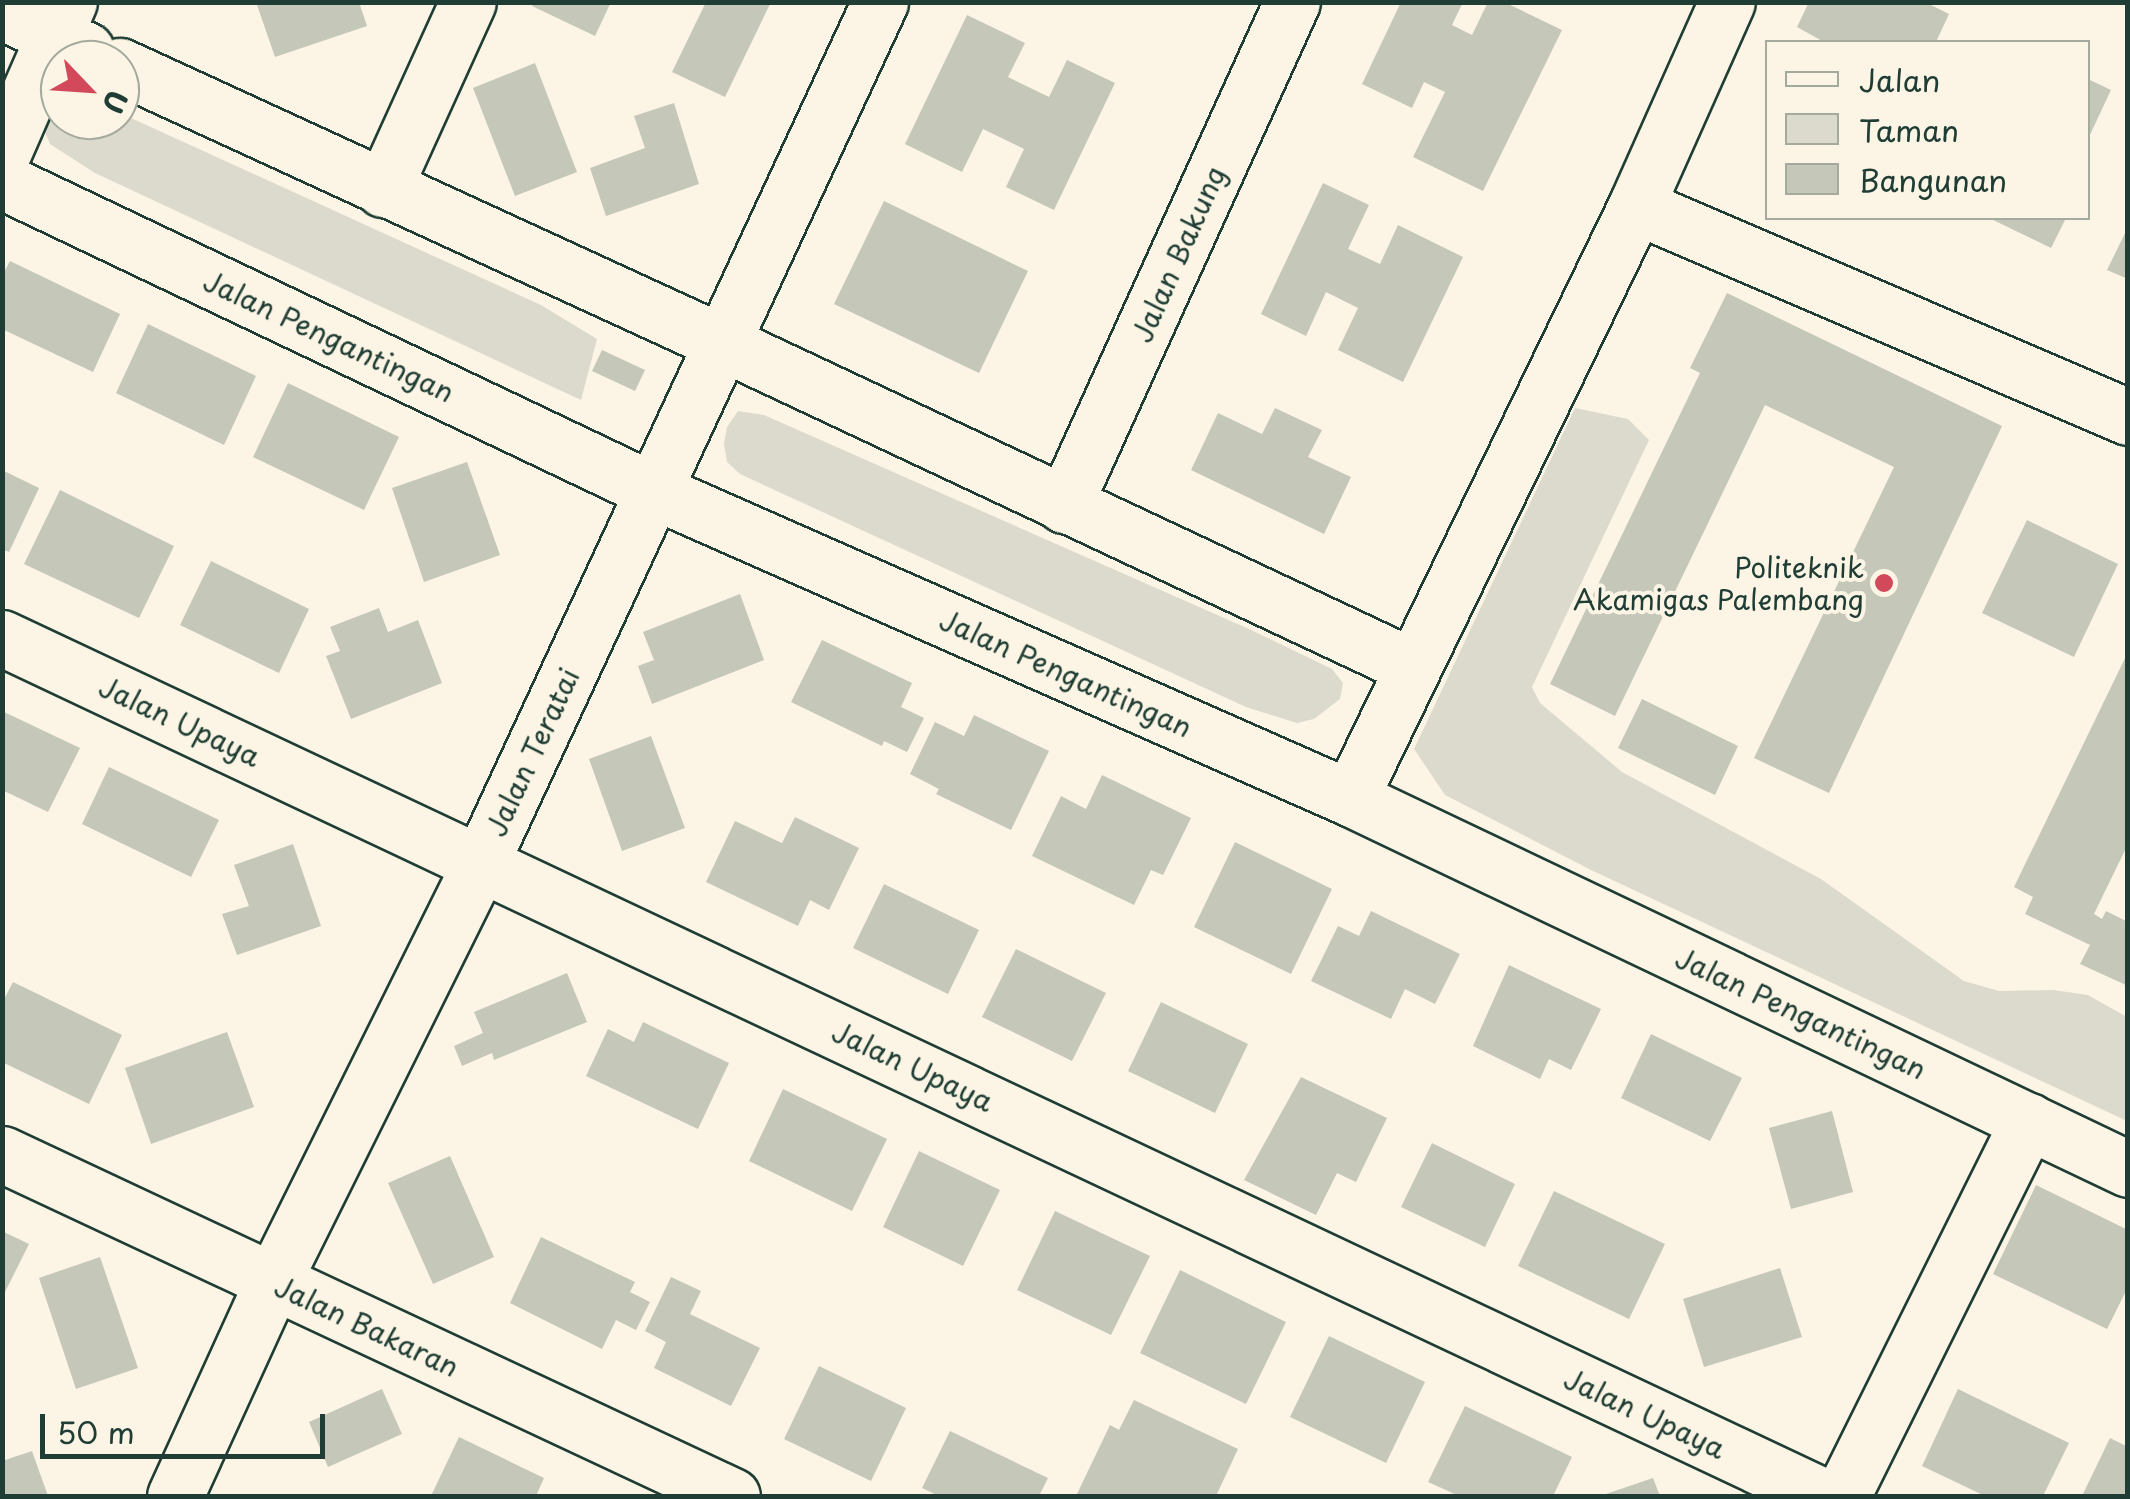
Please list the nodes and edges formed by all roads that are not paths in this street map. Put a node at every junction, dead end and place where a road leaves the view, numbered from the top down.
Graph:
1 (468, 2) edge
2 (880, 2) edge
3 (1292, 2) edge
4 (1727, 2) edge
5 (2, 12) edge
6 (61, 19) edge
7 (85, 40) edge
8 (140, 75) edge
9 (2, 155) edge
10 (2, 182) edge
11 (383, 189) junction
12 (1636, 206) junction
13 (723, 342) junction
14 (2128, 417) edge
15 (654, 490) junction
16 (1064, 505) junction
17 (2, 638) edge
18 (1413, 667) junction
19 (1350, 798) junction
20 (481, 862) junction
21 (2028, 1121) junction
22 (2, 1154) edge
23 (2128, 1168) edge
24 (273, 1282) junction
25 (175, 1496) edge
26 (732, 1496) edge
27 (1822, 1496) edge
28 (1842, 1496) edge

1 - 11 street
2 - 13 street, Jalan Teratai
3 - 16 street, Jalan Bakung
4 - 12 street
5 - 6 street
6 - 7 street
6 - 9 street
8 - 11 street
10 - 15 street, Jalan Pengantingan
11 - 13 street
12 - 14 street
12 - 18 street
13 - 15 street, Jalan Teratai
13 - 16 street
15 - 19 street, Jalan Pengantingan
15 - 20 street, Jalan Teratai
16 - 18 street
17 - 20 street, Jalan Upaya
18 - 19 street
19 - 21 street, Jalan Pengantingan
20 - 24 street, Jalan Teratai
20 - 27 street, Jalan Upaya
21 - 23 street, Jalan Pengantingan
21 - 28 street
22 - 24 street, Jalan Bakaran
24 - 25 street, Jalan Teratai
24 - 26 street, Jalan Bakaran

